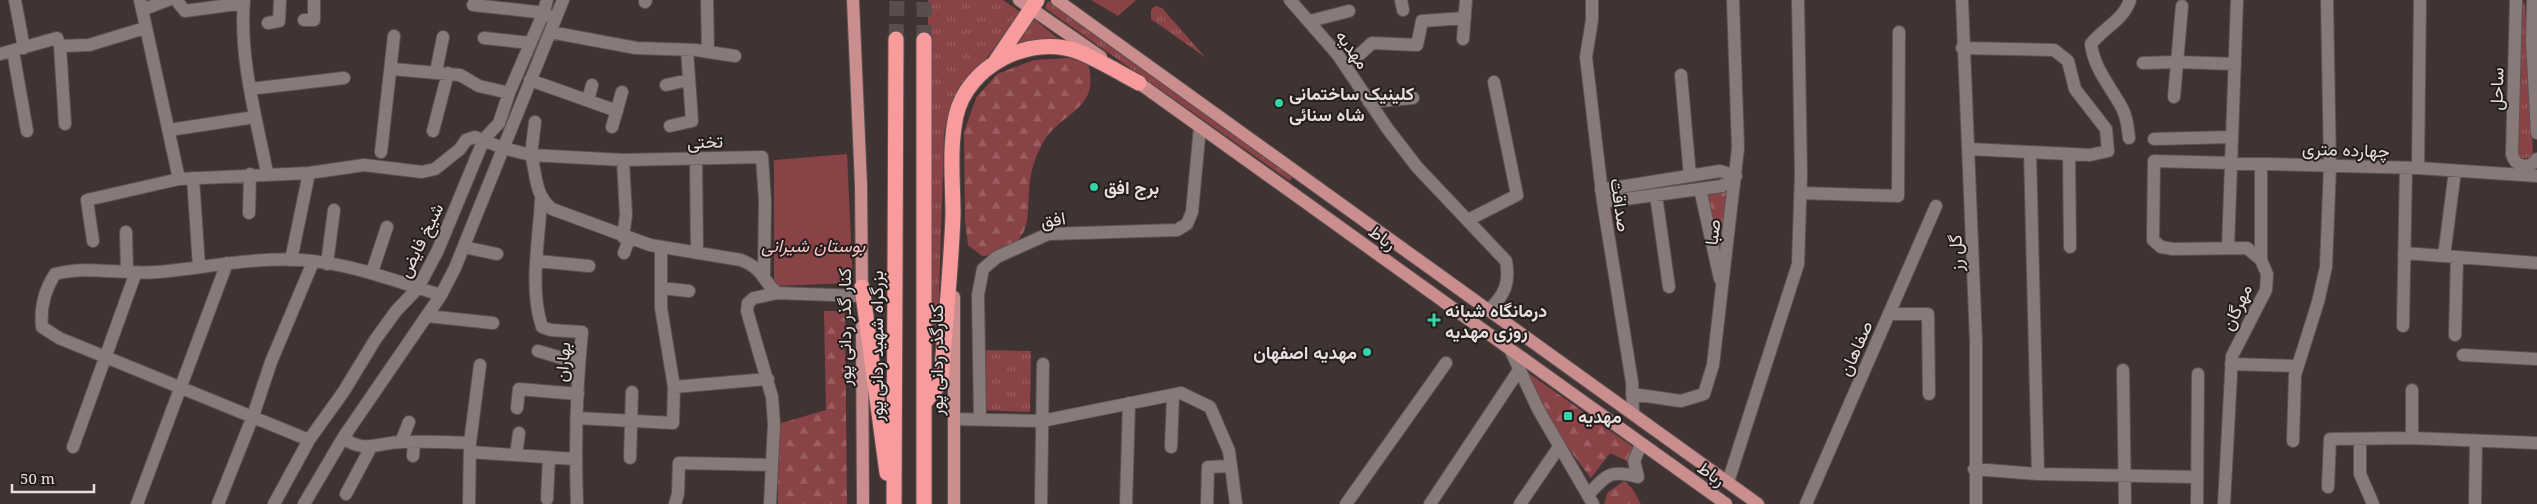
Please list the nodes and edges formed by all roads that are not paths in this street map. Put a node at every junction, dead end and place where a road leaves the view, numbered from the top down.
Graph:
1 (15, 0) edge
2 (168, 0) edge
3 (176, 0) edge
4 (280, 0) edge
5 (314, 0) edge
6 (547, 0) edge
7 (563, 0) edge
8 (707, 0) edge
9 (853, 0) edge
10 (1019, 0) edge
11 (1056, 0) edge
12 (1290, 0) edge
13 (1466, 0) edge
14 (1592, 0) edge
15 (1733, 0) edge
16 (1798, 0) edge
17 (1962, 0) edge
18 (2130, 0) edge
19 (2237, 0) edge
20 (2326, 0) edge
21 (2420, 0) edge
22 (2516, 0) edge
23 (2533, 0) edge
24 (244, 2) edge
25 (496, 4) edge
26 (1035, 4) edge
27 (141, 5) edge
28 (473, 6) dead end
29 (2182, 6) dead end
30 (1349, 11) dead end
31 (550, 16) junction
32 (1465, 18) junction
33 (304, 20) dead end
34 (1310, 21) junction
35 (268, 23) dead end
36 (145, 28) junction
37 (550, 32) junction
38 (1899, 32) dead end
39 (394, 36) dead end
40 (443, 37) dead end
41 (484, 38) dead end
42 (896, 39) tunnel mouth
43 (924, 40) tunnel mouth
44 (1463, 40) dead end
45 (530, 43) junction
46 (60, 46) junction
47 (1962, 48) junction
48 (18, 49) junction
49 (687, 50) junction
50 (708, 52) junction
51 (0, 54) edge
52 (1360, 54) dead end
53 (735, 56) dead end
54 (996, 61) junction
55 (2177, 62) junction
56 (2143, 63) dead end
57 (2235, 64) junction
58 (392, 69) junction
59 (442, 73) junction
60 (1681, 75) dead end
61 (344, 78) dead end
62 (530, 80) junction
63 (688, 80) junction
64 (1494, 82) dead end
65 (1139, 83) junction
66 (592, 85) dead end
67 (666, 85) dead end
68 (250, 89) junction
69 (622, 92) dead end
70 (508, 93) junction
71 (2174, 96) dead end
72 (1413, 98) dead end
73 (588, 100) junction
74 (1369, 102) junction
75 (617, 111) junction
76 (255, 116) junction
77 (534, 122) dead end
78 (65, 124) dead end
79 (670, 126) dead end
80 (612, 127) dead end
81 (1200, 127) junction
82 (169, 130) junction
83 (27, 131) dead end
84 (433, 131) dead end
85 (2537, 133) edge
86 (2232, 137) junction
87 (484, 138) junction
88 (2129, 138) dead end
89 (2154, 139) dead end
90 (503, 148) junction
91 (1969, 149) junction
92 (381, 152) dead end
93 (2030, 152) junction
94 (2069, 154) junction
95 (531, 155) junction
96 (696, 158) junction
97 (624, 160) junction
98 (2231, 163) junction
99 (2261, 164) junction
100 (2330, 166) junction
101 (2412, 168) junction
102 (2535, 169) edge
103 (2454, 171) junction
104 (267, 173) junction
105 (309, 173) junction
106 (250, 174) junction
107 (1690, 176) junction
108 (1736, 176) junction
109 (193, 178) junction
110 (180, 179) junction
111 (1700, 189) junction
112 (1800, 193) junction
113 (1656, 195) junction
114 (1602, 196) junction
115 (1336, 199) junction
116 (541, 200) junction
117 (1936, 206) dead end
118 (334, 210) dead end
119 (249, 213) dead end
120 (953, 215) junction
121 (1324, 216) junction
122 (1468, 220) junction
123 (387, 227) dead end
124 (126, 232) dead end
125 (626, 238) junction
126 (93, 241) dead end
127 (661, 247) junction
128 (2070, 247) dead end
129 (464, 248) junction
130 (2228, 248) junction
131 (2404, 252) junction
132 (624, 253) dead end
133 (696, 253) junction
134 (497, 254) dead end
135 (2450, 256) junction
136 (291, 260) junction
137 (2261, 260) junction
138 (537, 261) junction
139 (313, 262) junction
140 (226, 263) junction
141 (2537, 263) edge
142 (327, 264) junction
143 (199, 266) junction
144 (589, 266) dead end
145 (132, 271) junction
146 (372, 272) junction
147 (764, 274) junction
148 (1669, 287) dead end
149 (418, 288) junction
150 (661, 288) junction
151 (1722, 290) junction
152 (689, 291) dead end
153 (862, 291) junction
154 (777, 293) junction
155 (441, 295) junction
156 (1490, 309) junction
157 (1888, 314) junction
158 (427, 316) junction
159 (493, 322) dead end
160 (2403, 326) dead end
161 (2454, 335) dead end
162 (538, 351) dead end
163 (1511, 351) junction
164 (2463, 355) dead end
165 (107, 357) junction
166 (2537, 359) edge
167 (579, 363) junction
168 (1446, 363) dead end
169 (1042, 364) dead end
170 (2230, 364) junction
171 (480, 365) dead end
172 (2298, 366) junction
173 (1519, 370) junction
174 (2123, 370) dead end
175 (2198, 374) dead end
176 (768, 379) junction
177 (181, 387) junction
178 (674, 388) junction
179 (2412, 390) dead end
180 (632, 392) dead end
181 (578, 394) junction
182 (1173, 394) junction
183 (1632, 394) junction
184 (1929, 394) dead end
185 (925, 402) junction
186 (1128, 403) junction
187 (517, 408) dead end
188 (1633, 413) junction
189 (253, 416) junction
190 (577, 418) junction
191 (954, 419) junction
192 (980, 419) junction
193 (632, 421) junction
194 (1042, 421) junction
195 (409, 422) dead end
196 (519, 433) dead end
197 (343, 438) junction
198 (2412, 438) junction
199 (2360, 439) junction
200 (309, 440) junction
201 (2293, 441) dead end
202 (2476, 441) junction
203 (401, 442) junction
204 (414, 442) junction
205 (2537, 443) edge
206 (1641, 444) junction
207 (73, 446) dead end
208 (1559, 446) junction
209 (371, 447) junction
210 (470, 447) junction
211 (1170, 447) dead end
212 (516, 455) junction
213 (413, 456) dead end
214 (549, 457) junction
215 (630, 458) dead end
216 (575, 459) junction
217 (771, 464) junction
218 (1231, 466) junction
219 (1974, 469) junction
220 (2038, 474) junction
221 (2125, 477) junction
222 (2197, 477) junction
223 (1728, 482) junction
224 (2328, 487) dead end
225 (346, 494) dead end
226 (547, 499) dead end
227 (1590, 500) edge
228 (137, 504) edge
229 (218, 504) edge
230 (274, 504) edge
231 (304, 504) edge
232 (469, 504) edge
233 (577, 504) edge
234 (675, 504) edge
235 (770, 504) edge
236 (863, 504) edge
237 (893, 504) edge
238 (924, 504) edge
239 (954, 504) edge
240 (1041, 504) edge
241 (1126, 504) edge
242 (1207, 504) edge
243 (1236, 504) edge
244 (1346, 504) edge
245 (1430, 504) edge
246 (1520, 504) edge
247 (1726, 504) edge
248 (1758, 504) edge
249 (1806, 504) edge
250 (1976, 504) edge
251 (2125, 504) edge
252 (2197, 504) edge
253 (2224, 504) edge
254 (2372, 504) edge
255 (2475, 504) edge

1 - 48 street
2 - 27 street
3 - 24 street
4 - 35 street
5 - 33 street
6 - 31 street, شیخ فایض
7 - 31 street, شیخ فایض
8 - 50 street
9 - 153 main road, کنار گذر ردانی پور
10 - 26 main road, رباط
11 - 115 main road, رباط
12 - 34 street, مهدیه
13 - 32 street
14 - 114 street, صداقت
15 - 108 street, صبا
16 - 112 street
17 - 47 street, گل رز
18 - 88 street
19 - 57 street
20 - 100 street
21 - 101 street
22 - 102 street, ساحل
23 - 85 street
24 - 68 street
25 - 28 street
25 - 31 street
26 - 54 highway
26 - 65 main road, رباط
27 - 36 street
29 - 55 street
30 - 34 street
31 - 37 street, شیخ فایض
31 - 45 street, شیخ فایض
32 - 44 street
32 - 52 street
34 - 74 street, مهدیه
36 - 46 street
36 - 82 street
37 - 49 street
37 - 62 street, شیخ فایض
38 - 112 street
39 - 58 street
40 - 59 street
41 - 45 street
42 - 237 highway, بزرگراه شهید ردانی پور
43 - 185 highway
45 - 70 street, شیخ فایض
46 - 48 street
46 - 78 street
47 - 91 street, گل رز
47 - 94 street
48 - 51 street
48 - 83 street
49 - 50 street
49 - 63 street
50 - 53 street
54 - 65 highway
54 - 120 highway
55 - 56 street
55 - 57 street
55 - 71 street
57 - 86 street
58 - 59 street
58 - 92 street
59 - 70 street
59 - 84 street
60 - 107 street
61 - 68 street
62 - 73 street
62 - 90 street, شیخ فایض
63 - 67 street
63 - 79 street
64 - 122 street
65 - 81 main road, رباط
66 - 73 street
68 - 76 street
69 - 75 street
70 - 87 street, شیخ فایض
72 - 74 street
73 - 75 street
74 - 122 street, مهدیه
75 - 80 street
76 - 82 street
76 - 104 street
77 - 95 street
81 - 121 main road, رباط
81 - 192 street, افق
82 - 110 street
86 - 89 street
86 - 98 street
87 - 90 street, تختی
87 - 105 street
87 - 149 street, شیخ فایض
90 - 95 street, تختی
90 - 129 street, شیخ فایض
91 - 93 street
91 - 219 street, گل رز
93 - 94 street
93 - 220 street
94 - 128 street
95 - 97 street, تختی
95 - 116 street
96 - 97 street, تختی
96 - 133 street
96 - 147 street, تختی
97 - 125 street
98 - 99 street, چهارده متری
98 - 130 street
98 - 130 street, چهارده متری
99 - 100 street, چهارده متری
99 - 137 street, مهرگان
100 - 101 street, چهارده متری
100 - 172 street
101 - 103 street, چهارده متری
101 - 131 street
102 - 103 street, چهارده متری
103 - 135 street
104 - 105 street
104 - 106 street
105 - 136 street
106 - 109 street
106 - 119 street
107 - 108 street
107 - 114 street
108 - 111 street
108 - 151 street, صبا
109 - 110 street
109 - 143 street
110 - 126 street
111 - 113 street
111 - 151 street
112 - 223 street
113 - 114 street
113 - 148 street
114 - 183 street, صداقت
115 - 121 main road
115 - 156 main road, رباط
116 - 125 street
116 - 138 street, بهاران
117 - 157 street, صفاهان
118 - 142 street
120 - 185 highway
120 - 191 main road, کنارگذر ردانی پور
121 - 163 main road, رباط
122 - 156 street, مهدیه
123 - 146 street
124 - 145 street
125 - 127 street
125 - 132 street
127 - 133 street
127 - 150 street
129 - 134 street
129 - 155 street, شیخ فایض
130 - 137 street
131 - 135 street
131 - 160 street
133 - 147 street
135 - 141 street
135 - 161 street
136 - 139 street
136 - 140 street
137 - 170 street, مهرگان
138 - 144 street
138 - 167 street, بهاران
139 - 142 street
139 - 189 street
140 - 143 street
140 - 177 street
142 - 146 street
143 - 145 street
145 - 165 street
145 - 165 street
146 - 149 street
147 - 154 street
149 - 155 street
149 - 200 street, شیخ فایض
150 - 152 street
150 - 178 street
151 - 183 street, صبا
153 - 154 street
153 - 236 main road, کنار گذر ردانی پور
153 - 237 highway
154 - 176 street
155 - 158 street, شیخ فایض
156 - 188 main road, رباط
157 - 184 street
157 - 249 street, صفاهان
158 - 159 street
158 - 197 street, شیخ فایض
162 - 167 street
163 - 173 street
163 - 206 main road, رباط
164 - 166 street
165 - 177 street
165 - 207 street
167 - 181 street, بهاران
168 - 244 street
169 - 194 street
170 - 172 street
170 - 253 street, مهرگان
171 - 210 street
172 - 201 street
173 - 208 street
173 - 245 street
174 - 221 street
175 - 222 street
176 - 178 street
176 - 217 street
177 - 189 street
177 - 228 street
178 - 193 street
179 - 198 street
180 - 193 street
181 - 187 street
181 - 190 street, بهاران
182 - 186 street
182 - 211 street
182 - 218 street
183 - 188 street, صداقت
185 - 238 highway
186 - 194 street
186 - 241 street
188 - 223 main road, رباط
189 - 200 street
189 - 229 street
190 - 193 street
190 - 216 street, بهاران
191 - 192 street
191 - 239 main road, کنارگذر ردانی پور
192 - 194 street
193 - 215 street
194 - 240 street
195 - 203 street
196 - 212 street
197 - 209 street
197 - 231 street, شیخ فایض
198 - 199 street
198 - 202 street
199 - 224 street
199 - 254 street
200 - 230 street, شیخ فایض
202 - 205 street
202 - 255 street
203 - 204 street
203 - 209 street
204 - 210 street
204 - 213 street
206 - 227 street
206 - 247 main road, رباط
208 - 227 street
208 - 246 street
209 - 225 street
210 - 212 street
210 - 232 street
212 - 214 street
214 - 216 street
214 - 226 street
216 - 233 street, بهاران
217 - 234 street
217 - 235 street
218 - 242 street
218 - 243 street
219 - 220 street
219 - 250 street, گل رز
220 - 221 street
221 - 222 street
221 - 251 street
222 - 252 street
223 - 248 main road, رباط

